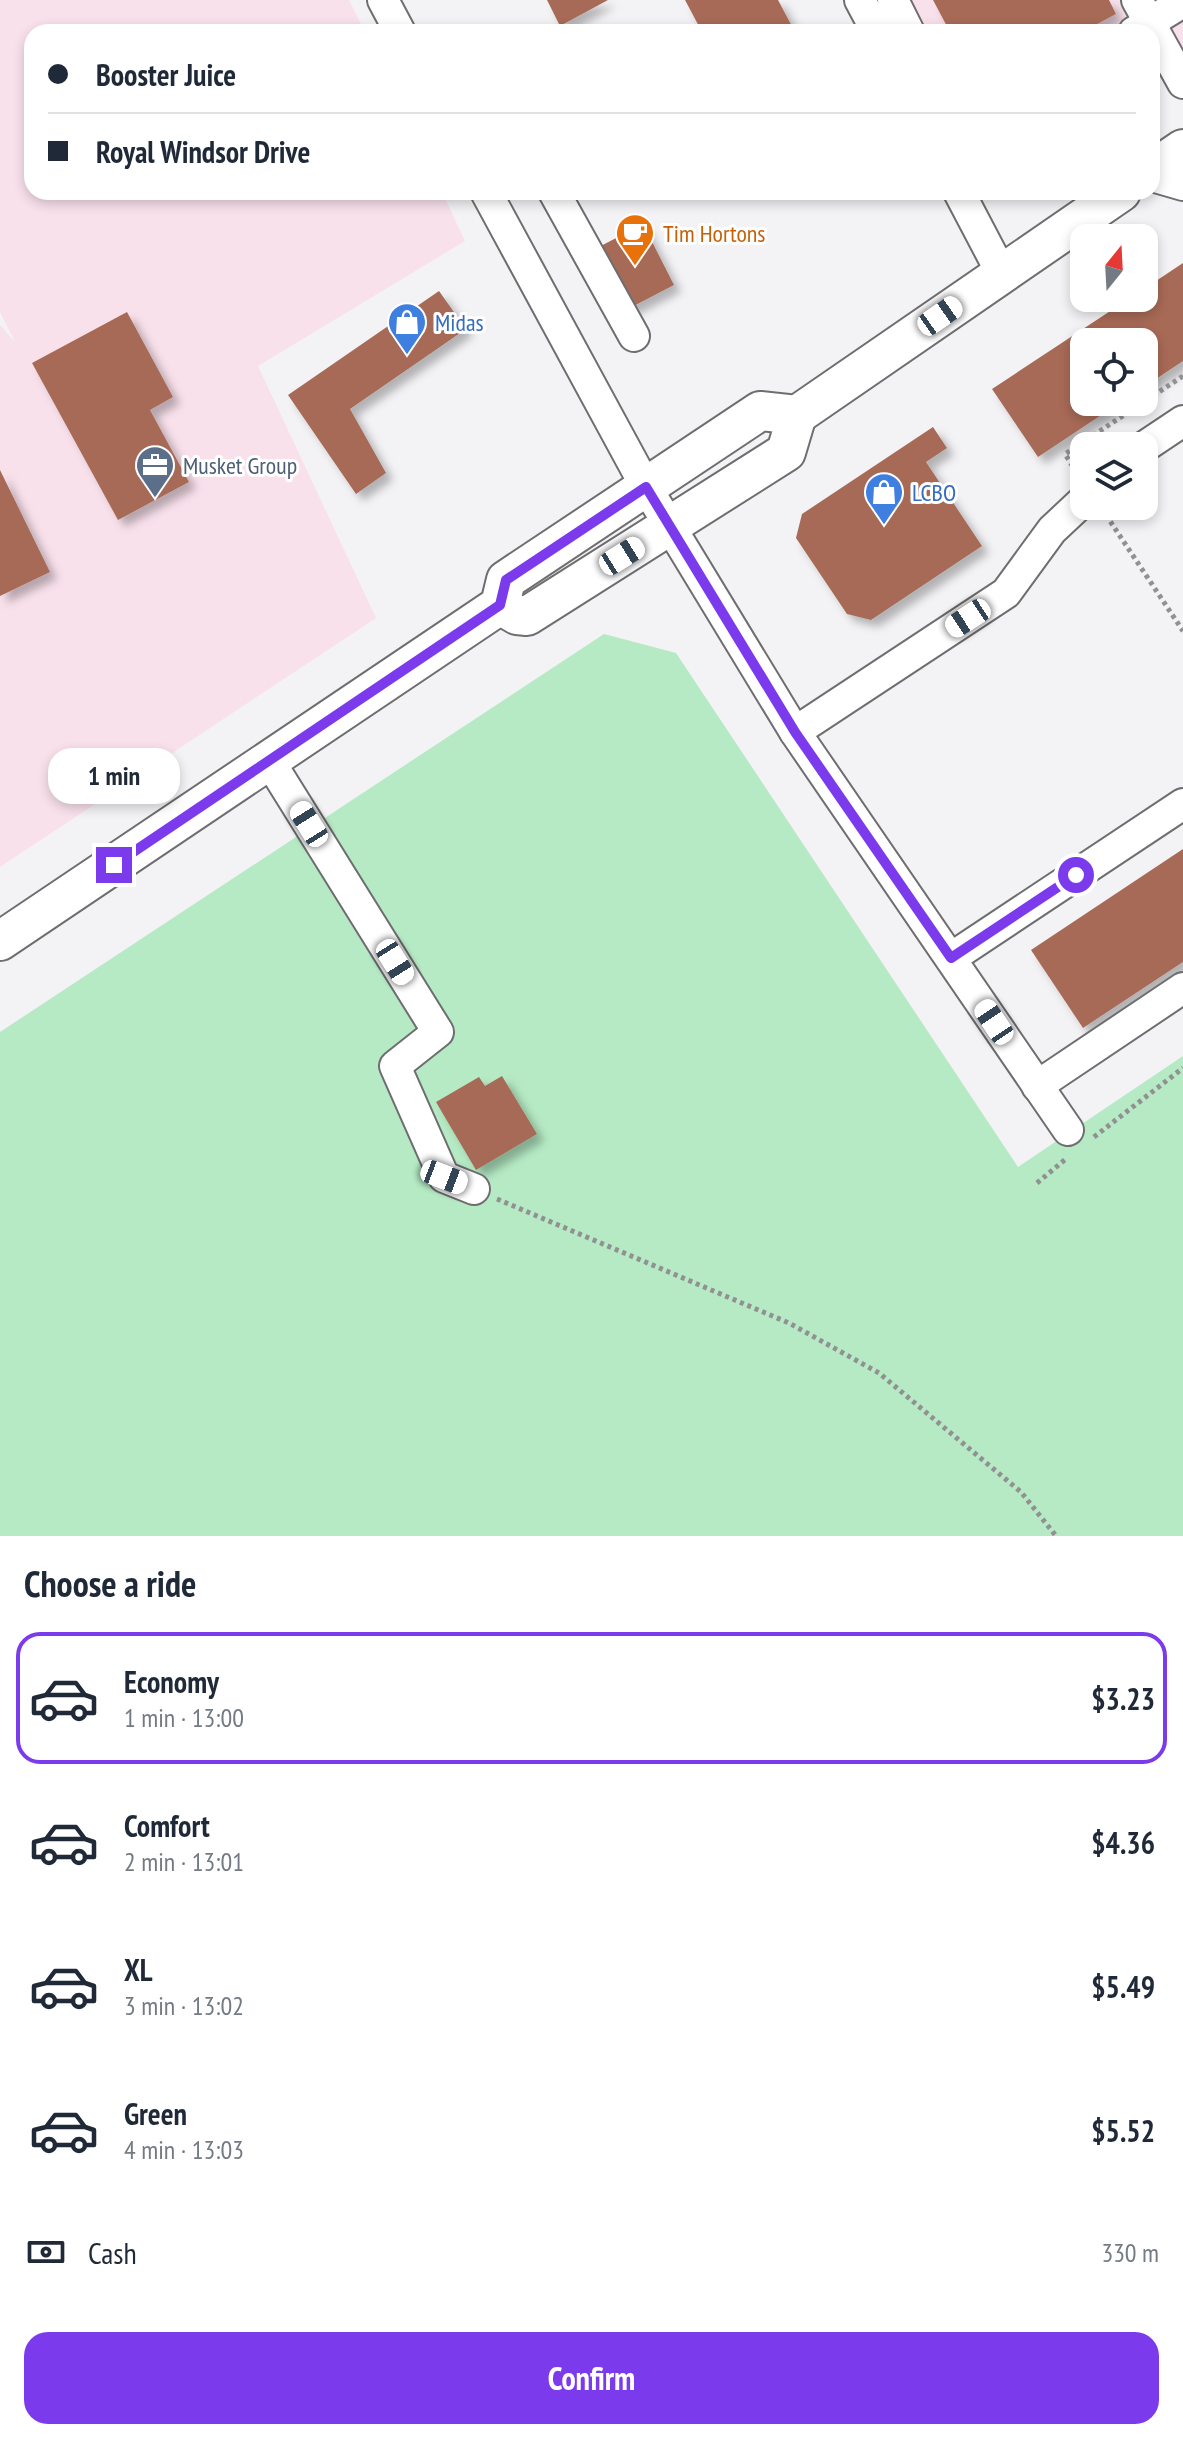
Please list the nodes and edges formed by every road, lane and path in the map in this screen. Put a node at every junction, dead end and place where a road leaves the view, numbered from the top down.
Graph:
1 (383, 0) edge
2 (860, 0) edge
3 (893, 0) edge
4 (1183, 2) edge
5 (1140, 18) edge
6 (396, 24) edge
7 (873, 24) edge
8 (905, 24) edge
9 (1160, 48) edge
10 (1183, 83) edge
11 (1183, 149) edge
12 (1160, 167) edge
13 (1160, 176) edge
14 (1183, 185) edge
15 (490, 200) edge
16 (558, 200) edge
17 (963, 200) edge
18 (1109, 200) edge
19 (1002, 274) junction
20 (634, 336) dead end
21 (1183, 376) edge
22 (797, 415) junction
23 (1183, 421) edge
24 (1098, 432) edge
25 (1158, 438) edge
26 (646, 487) junction
27 (1070, 513) edge
28 (1106, 520) edge
29 (670, 527) junction
30 (500, 605) junction
31 (1183, 631) edge
32 (795, 732) junction
33 (270, 762) junction
34 (1183, 804) edge
35 (0, 941) edge
36 (951, 958) junction
37 (1183, 988) edge
38 (1183, 1068) edge
39 (1037, 1086) junction
40 (1075, 1143) junction
41 (1037, 1183) dead end
42 (474, 1189) joint
43 (1056, 1536) edge

1 - 6 lane
2 - 7 lane
3 - 8 lane
4 - 5 lane
9 - 10 lane
11 - 12 main road
13 - 14 lane
15 - 26 lane
16 - 20 lane
17 - 19 lane
18 - 19 main road
19 - 22 main road
21 - 24 path
22 - 26 main road
22 - 29 main road
23 - 25 lane
26 - 29 lane
26 - 30 main road
27 - 32 lane
28 - 31 path
29 - 30 main road
29 - 32 lane
30 - 33 main road
32 - 36 lane
33 - 35 main road
33 - 42 lane
34 - 36 lane
36 - 39 lane
37 - 39 lane
38 - 40 path
39 - 40 lane
40 - 41 path
42 - 43 path

